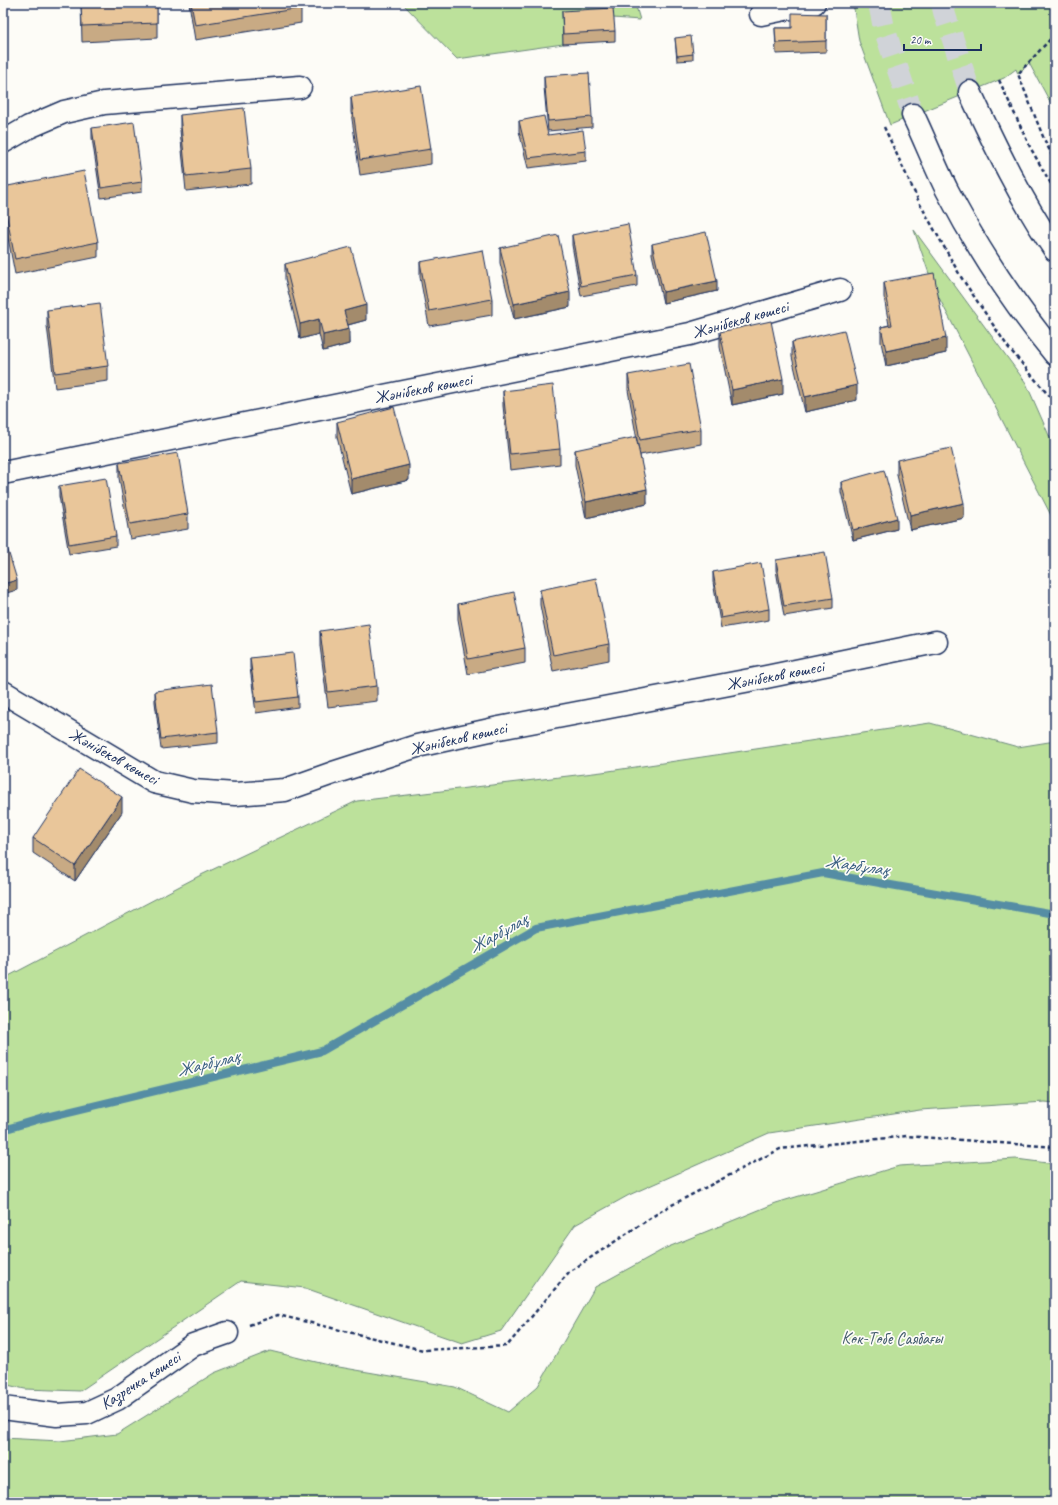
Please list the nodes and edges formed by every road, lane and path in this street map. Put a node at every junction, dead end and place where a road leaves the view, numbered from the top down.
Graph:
1 (814, 3) edge
2 (761, 14) dead end
3 (1055, 34) edge
4 (999, 80) dead end
5 (300, 87) dead end
6 (970, 92) tunnel mouth
7 (913, 115) tunnel mouth
8 (3, 142) edge
9 (1055, 161) edge
10 (1055, 191) edge
11 (1055, 250) edge
12 (840, 290) dead end
13 (1055, 354) edge
14 (3, 473) edge
15 (936, 642) dead end
16 (3, 692) edge
17 (1055, 1147) edge
18 (227, 1333) joint
19 (3, 1408) edge

1 - 2 street
3 - 9 path
4 - 10 path
5 - 8 street
6 - 11 street
7 - 13 street
12 - 14 street, Жәнібеков көшесі
15 - 16 street, Жәнібеков көшесі
17 - 18 path
18 - 19 street, Казречка көшесі

